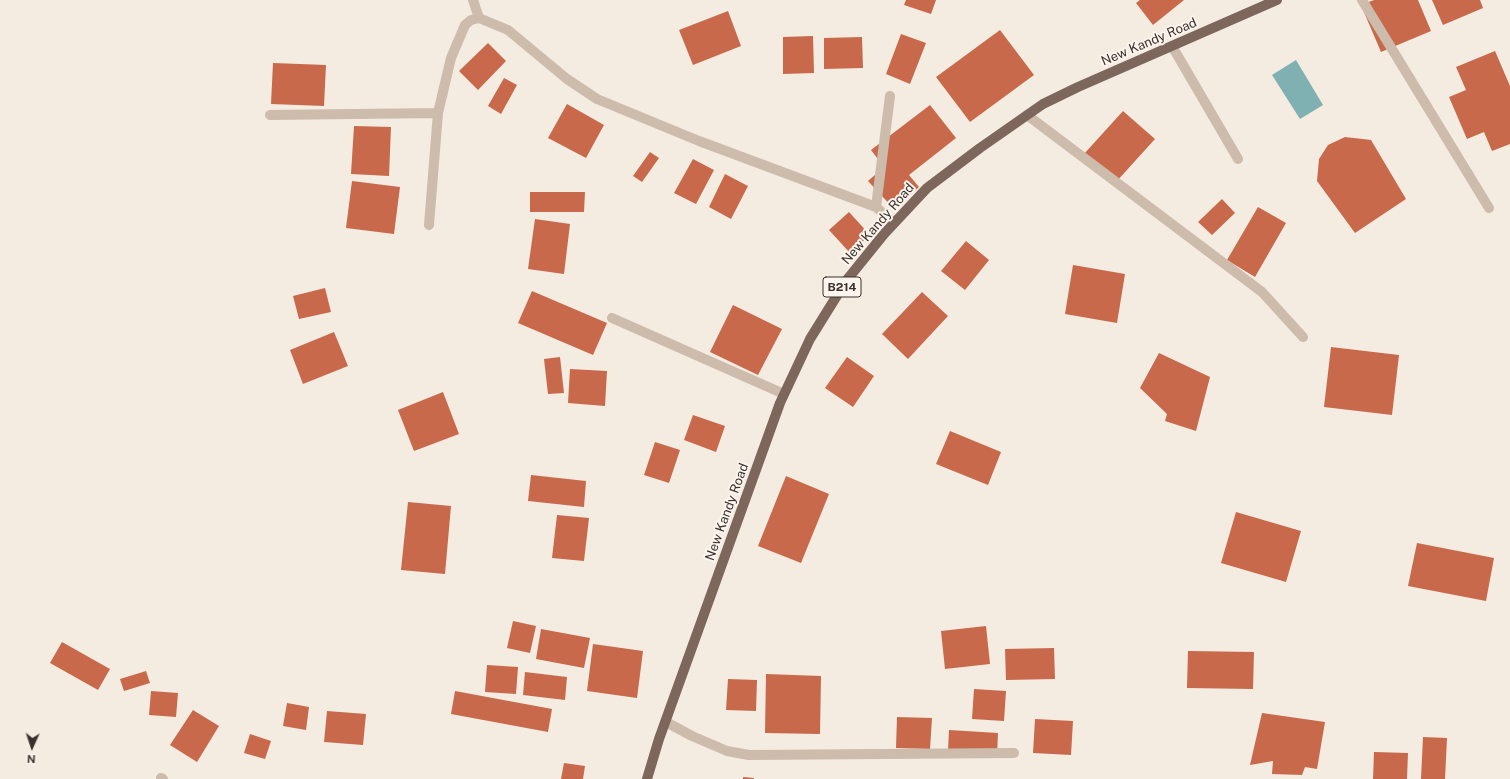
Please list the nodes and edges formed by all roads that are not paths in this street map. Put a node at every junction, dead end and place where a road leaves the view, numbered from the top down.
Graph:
1 (473, 0) edge
2 (1277, 0) edge
3 (1362, 0) edge
4 (479, 18) junction
5 (1172, 46) junction
6 (890, 96) dead end
7 (438, 113) junction
8 (270, 115) dead end
9 (1026, 116) junction
10 (1238, 159) dead end
11 (876, 207) junction
12 (1489, 208) dead end
13 (894, 223) junction
14 (429, 226) dead end
15 (612, 318) dead end
16 (1303, 336) dead end
17 (784, 394) junction
18 (666, 722) junction
19 (1014, 753) dead end
20 (647, 779) edge

1 - 4 street
2 - 5 main road, New Kandy Road / B214
3 - 12 street
4 - 7 street
4 - 11 street
5 - 9 main road, New Kandy Road / B214
5 - 10 street
6 - 11 street
7 - 8 street
7 - 14 street
9 - 13 main road, New Kandy Road / B214
9 - 16 street
11 - 13 street
13 - 17 main road, New Kandy Road / B214
15 - 17 street
17 - 18 main road, New Kandy Road / B214
18 - 19 street
18 - 20 main road, New Kandy Road / B214

